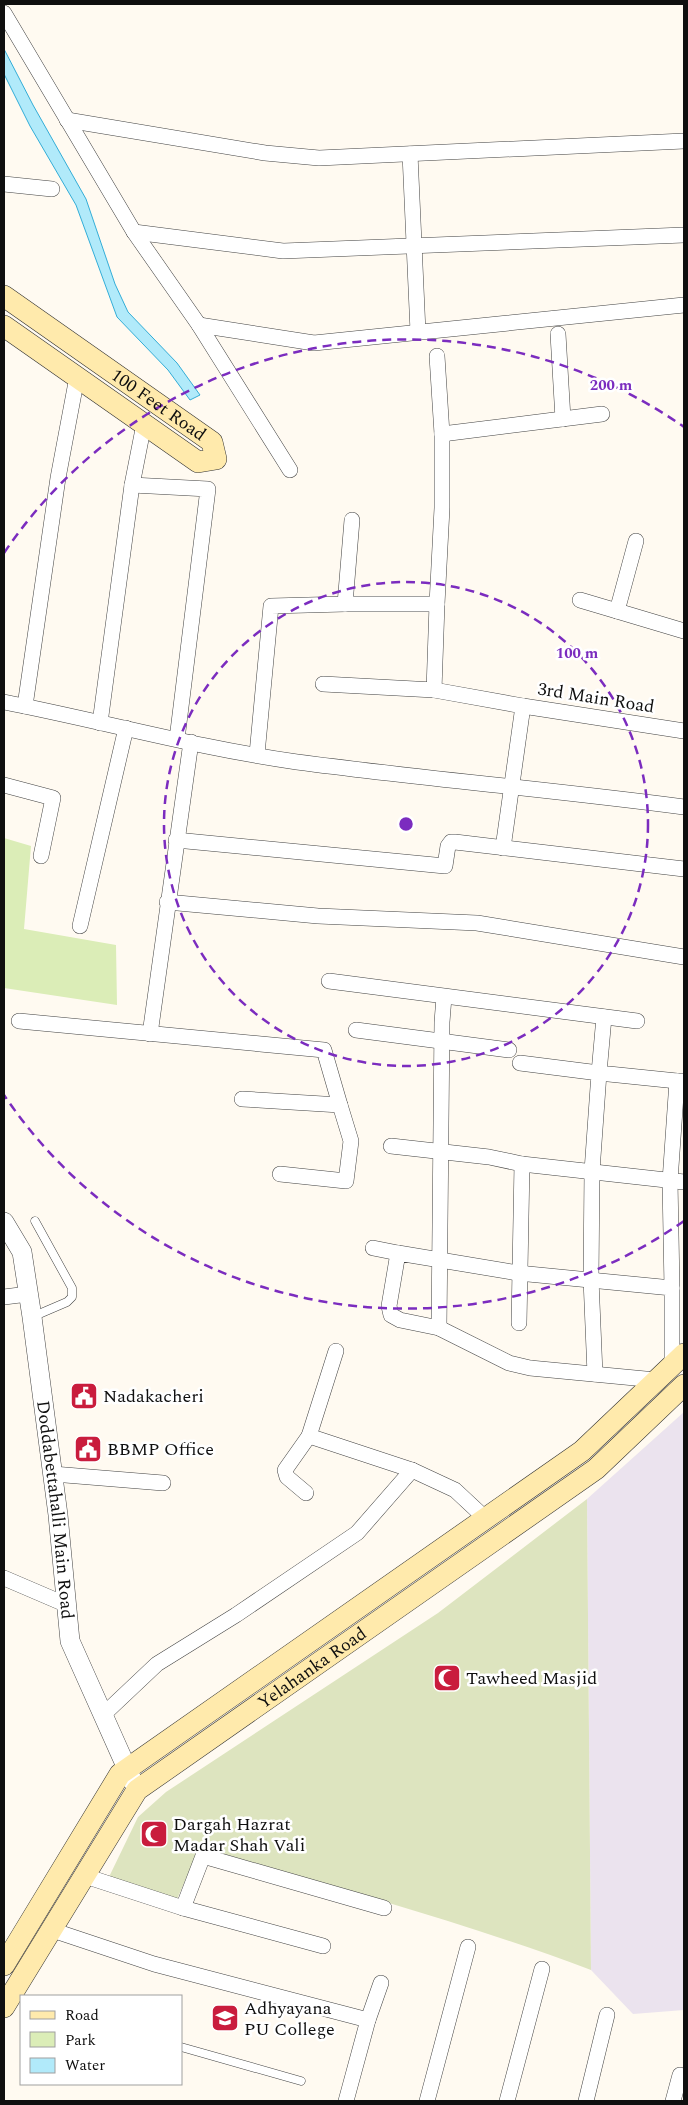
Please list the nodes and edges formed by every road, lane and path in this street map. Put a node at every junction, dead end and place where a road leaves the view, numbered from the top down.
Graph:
1 (4, 13) edge
2 (67, 120) junction
3 (684, 141) edge
4 (410, 154) junction
5 (4, 184) edge
6 (52, 189) dead end
7 (134, 232) junction
8 (684, 235) edge
9 (414, 246) junction
10 (4, 296) edge
11 (684, 305) edge
12 (199, 325) junction
13 (4, 326) edge
14 (418, 332) junction
15 (558, 334) dead end
16 (437, 356) dead end
17 (77, 377) junction
18 (602, 414) dead end
19 (563, 419) junction
20 (144, 424) junction
21 (442, 434) junction
22 (290, 470) dead end
23 (132, 485) junction
24 (352, 520) dead end
25 (636, 541) dead end
26 (580, 600) dead end
27 (345, 604) junction
28 (437, 604) junction
29 (617, 611) junction
30 (684, 631) edge
31 (323, 684) dead end
32 (434, 690) junction
33 (4, 702) edge
34 (25, 706) junction
35 (523, 706) junction
36 (100, 723) junction
37 (126, 728) junction
38 (684, 732) edge
39 (184, 741) junction
40 (257, 754) junction
41 (4, 785) edge
42 (510, 786) junction
43 (684, 807) edge
44 (176, 840) junction
45 (502, 848) junction
46 (41, 856) dead end
47 (684, 869) edge
48 (167, 902) junction
49 (80, 926) dead end
50 (684, 957) edge
51 (329, 981) dead end
52 (444, 997) junction
53 (604, 1017) junction
54 (19, 1021) dead end
55 (637, 1021) dead end
56 (356, 1030) dead end
57 (150, 1034) junction
58 (442, 1040) junction
59 (509, 1050) dead end
60 (520, 1063) dead end
61 (599, 1073) junction
62 (680, 1081) edge
63 (242, 1099) dead end
64 (340, 1105) junction
65 (391, 1146) dead end
66 (440, 1151) junction
67 (522, 1164) junction
68 (592, 1171) junction
69 (280, 1174) dead end
70 (677, 1182) edge
71 (35, 1221) dead end
72 (4, 1222) edge
73 (373, 1248) dead end
74 (398, 1253) junction
75 (440, 1261) junction
76 (518, 1272) junction
77 (590, 1279) junction
78 (672, 1288) junction
79 (28, 1294) junction
80 (4, 1297) edge
81 (32, 1316) junction
82 (518, 1324) dead end
83 (439, 1328) junction
84 (336, 1351) dead end
85 (678, 1360) edge
86 (595, 1374) junction
87 (656, 1380) junction
88 (684, 1386) edge
89 (309, 1436) junction
90 (412, 1470) junction
91 (53, 1474) junction
92 (163, 1483) dead end
93 (306, 1493) dead end
94 (485, 1518) junction
95 (4, 1578) edge
96 (68, 1606) junction
97 (103, 1715) junction
98 (126, 1770) junction
99 (137, 1790) junction
100 (85, 1876) junction
101 (182, 1908) junction
102 (384, 1908) dead end
103 (52, 1930) junction
104 (323, 1946) dead end
105 (468, 1947) dead end
106 (4, 1965) edge
107 (542, 1969) dead end
108 (381, 1983) dead end
109 (12, 2002) edge
110 (607, 2015) dead end
111 (368, 2020) junction
112 (182, 2047) edge
113 (680, 2074) dead end
114 (301, 2081) dead end
115 (346, 2101) edge
116 (427, 2101) edge
117 (507, 2101) edge
118 (586, 2101) edge
119 (673, 2101) edge

1 - 2 street
2 - 4 street
2 - 7 street
3 - 4 street
4 - 9 street
5 - 6 street
7 - 9 street
7 - 12 street
8 - 9 street
9 - 14 street
10 - 20 main road, 100 Feet Road
11 - 14 street
12 - 14 street
12 - 22 street
13 - 17 main road, 100 Feet Road
15 - 19 street
16 - 21 street
17 - 20 main road, 100 Feet Road
17 - 34 street
18 - 19 street
19 - 21 street
20 - 23 street
21 - 28 street
23 - 36 street
23 - 39 street
24 - 27 street
25 - 29 street
26 - 29 street
27 - 28 street
27 - 40 street
28 - 32 street
29 - 30 street
31 - 32 street
32 - 35 street
33 - 34 street
34 - 36 street
35 - 38 street, 3rd Main Road
35 - 42 street, 3rd Main Road
36 - 37 street
37 - 39 street
37 - 49 street
39 - 40 street
39 - 44 street
40 - 42 street
41 - 46 street
42 - 43 street
42 - 45 street, 3rd Main Road
44 - 45 street
44 - 48 street
45 - 47 street
48 - 50 street
48 - 57 street
51 - 52 street
52 - 53 street
52 - 58 street
53 - 55 street
53 - 61 street
54 - 57 street
56 - 58 street
57 - 64 street
58 - 59 street
58 - 66 street
60 - 61 street
61 - 62 street
61 - 68 street
62 - 70 street
63 - 64 street
64 - 69 street
65 - 66 street
66 - 67 street
66 - 75 street
67 - 68 street
67 - 76 street
68 - 70 street
68 - 77 street
70 - 78 street
71 - 81 lane
72 - 79 street, Doddabettahalli Main Road
73 - 74 street
74 - 75 street
74 - 83 street
75 - 76 street
75 - 83 street
76 - 77 street
76 - 82 street
77 - 78 street
77 - 86 street
78 - 85 street
79 - 80 street
79 - 81 street, Doddabettahalli Main Road
81 - 91 street, Doddabettahalli Main Road
83 - 86 street
84 - 89 street
85 - 87 main road, Yelahanka Road
86 - 87 street
87 - 94 main road, Yelahanka Road
88 - 99 main road, Yelahanka Road
89 - 90 street
89 - 93 street
90 - 94 street
90 - 97 street
91 - 92 street
91 - 96 street, Doddabettahalli Main Road
94 - 98 main road, Yelahanka Road
95 - 96 street
96 - 97 street, Doddabettahalli Main Road
97 - 98 street, Doddabettahalli Main Road
98 - 99 street, Doddabettahalli Main Road
98 - 106 main road, Yelahanka Road
99 - 100 main road, Yelahanka Road
100 - 101 street
100 - 103 main road, Yelahanka Road
101 - 102 street
101 - 104 street
103 - 109 main road, Yelahanka Road
103 - 111 street
105 - 116 street
107 - 117 street
108 - 111 street
110 - 118 street
111 - 115 street
112 - 114 lane
113 - 119 street

